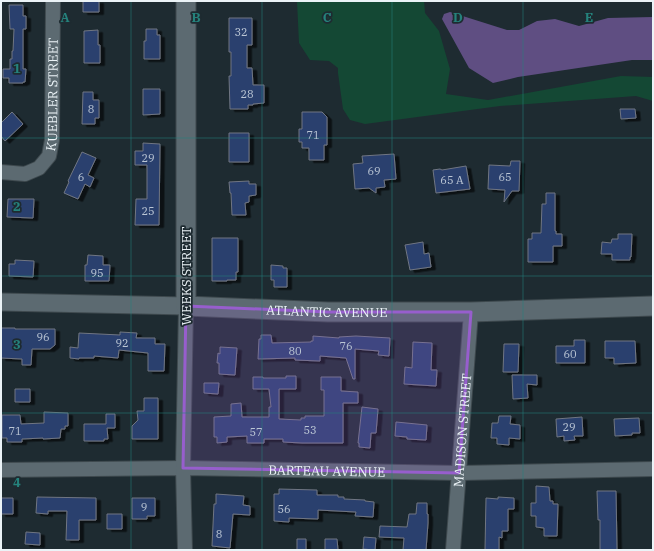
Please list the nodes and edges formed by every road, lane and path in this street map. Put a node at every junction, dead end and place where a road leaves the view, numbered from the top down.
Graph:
1 (53, 1) edge
2 (186, 1) edge
3 (1, 172) edge
4 (1, 302) edge
5 (186, 306) junction
6 (653, 306) edge
7 (470, 312) junction
8 (183, 468) junction
9 (1, 470) edge
10 (653, 470) edge
11 (459, 473) junction
12 (185, 550) edge
13 (453, 550) edge

1 - 3 street, KUEBLER STREET
2 - 5 main road, WEEKS STREET
4 - 5 street, ATLANTIC AVENUE
5 - 7 main road, ATLANTIC AVENUE
5 - 8 street, WEEKS STREET
6 - 7 main road, ATLANTIC AVENUE
7 - 11 street, MADISON STREET
8 - 9 street, BARTEAU AVENUE
8 - 11 street, BARTEAU AVENUE
8 - 12 street, WEEKS STREET
10 - 11 street, BARTEAU AVENUE
11 - 13 street, MADISON STREET

